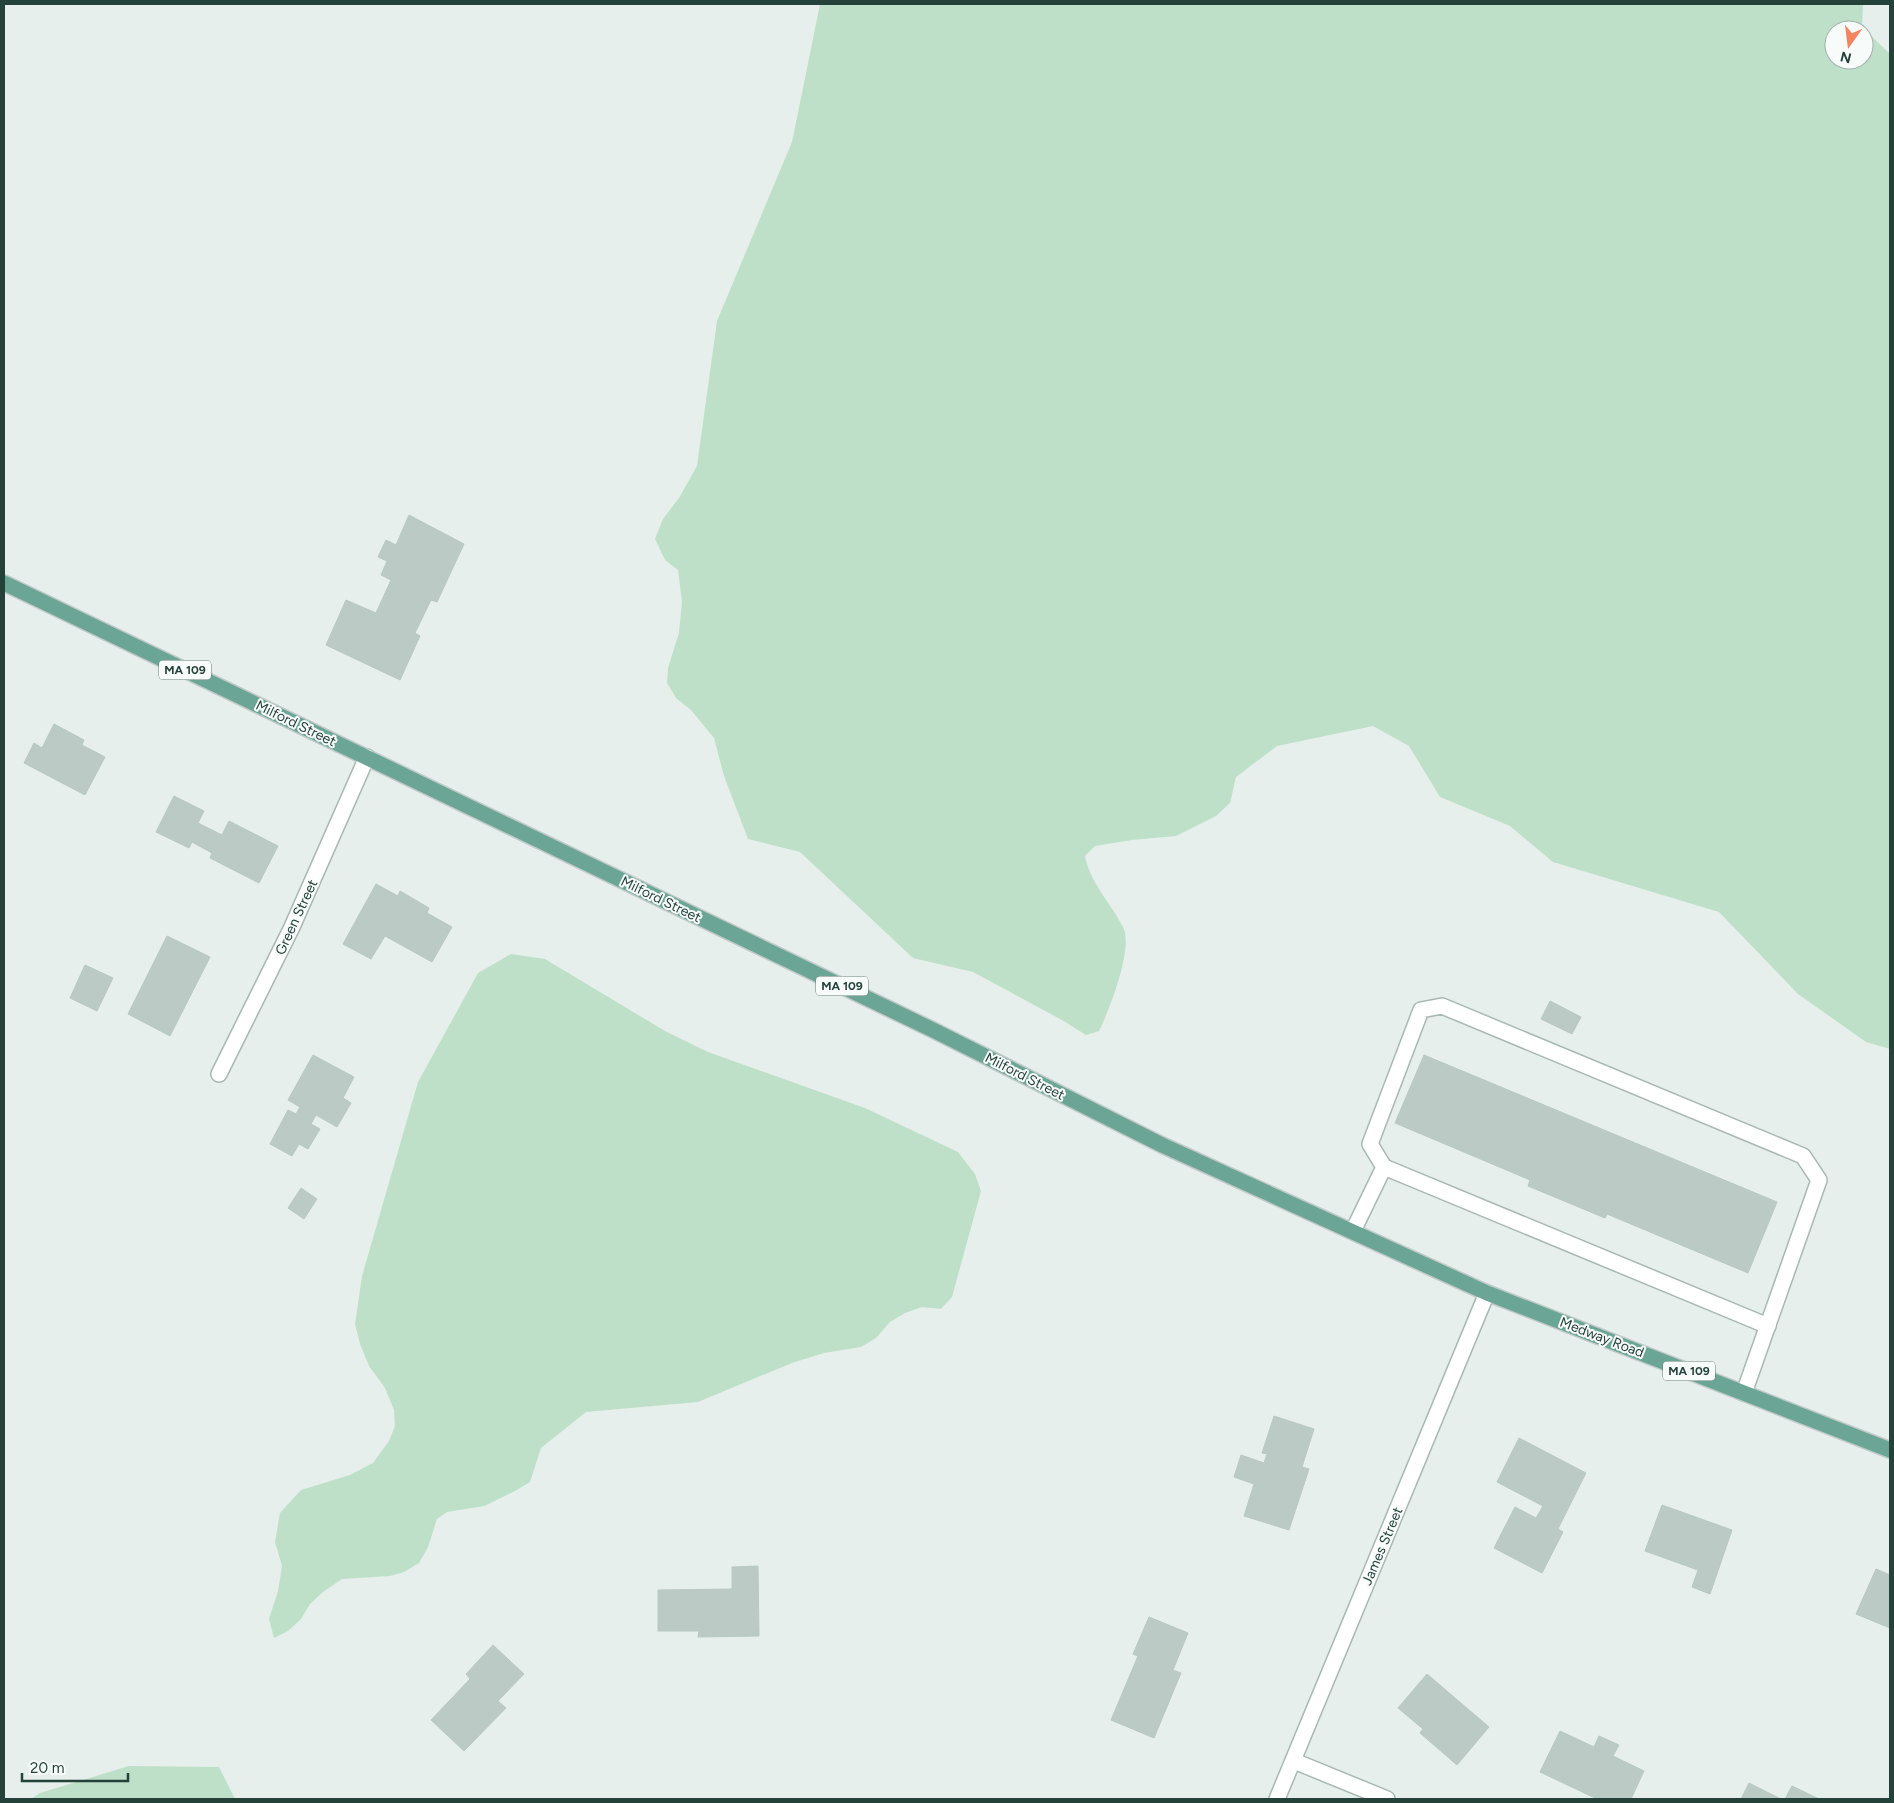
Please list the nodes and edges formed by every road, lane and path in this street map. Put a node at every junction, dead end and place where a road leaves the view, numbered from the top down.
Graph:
1 (4, 583) edge
2 (367, 757) junction
3 (218, 1074) dead end
4 (1384, 1167) junction
5 (1317, 1215) joint
6 (1353, 1231) junction
7 (1488, 1293) junction
8 (1768, 1326) junction
9 (1744, 1392) junction
10 (1890, 1450) edge
11 (1294, 1761) junction
12 (1277, 1799) edge
13 (1387, 1799) edge

1 - 2 main road, Milford Street / MA 109
2 - 3 street, Green Street
2 - 5 main road, Milford Street / MA 109
4 - 6 street
4 - 8 street
4 - 8 street
5 - 6 main road, Medway Road / MA 109
6 - 7 main road, Medway Road / MA 109
7 - 9 main road, Medway Road / MA 109
7 - 11 street, James Street
8 - 9 street
9 - 10 main road, Medway Road / MA 109
11 - 12 street, James Street
11 - 13 street

